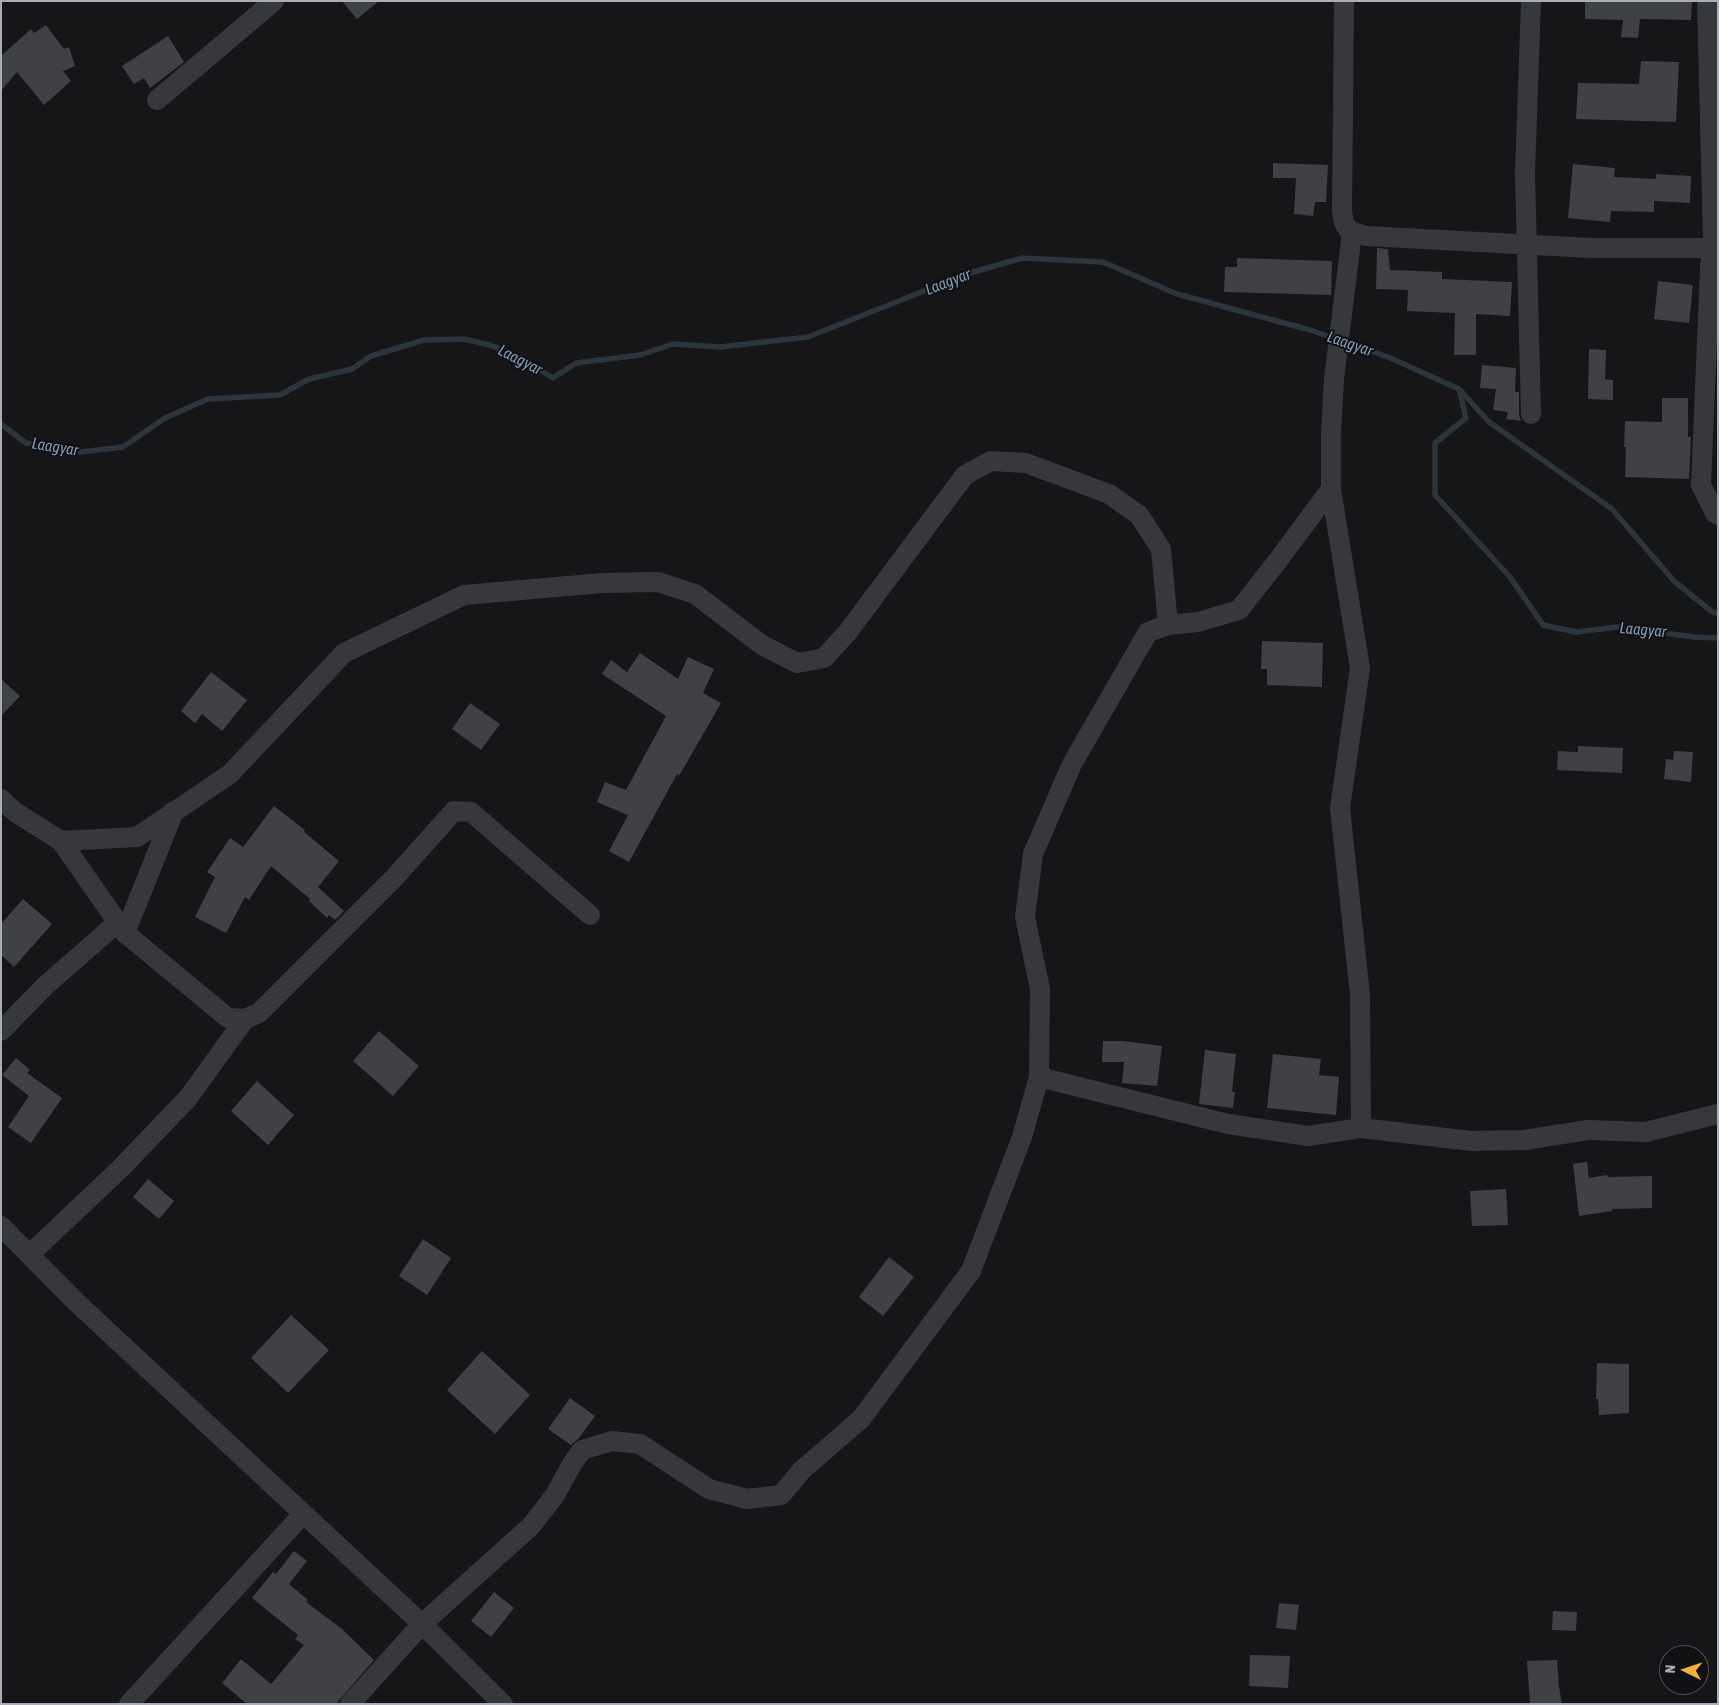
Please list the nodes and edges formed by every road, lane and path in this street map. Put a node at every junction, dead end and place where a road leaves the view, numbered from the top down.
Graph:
1 (274, 1) edge
2 (1344, 1) edge
3 (1531, 1) edge
4 (1707, 1) edge
5 (157, 100) dead end
6 (1352, 233) junction
7 (1528, 244) junction
8 (1715, 248) edge
9 (1531, 414) dead end
10 (1331, 489) junction
11 (1718, 515) edge
12 (1168, 625) junction
13 (1, 799) edge
14 (174, 812) junction
15 (61, 841) junction
16 (590, 915) dead end
17 (122, 928) junction
18 (245, 1019) junction
19 (1, 1031) edge
20 (1039, 1077) junction
21 (1718, 1114) edge
22 (1361, 1128) junction
23 (1, 1226) edge
24 (30, 1254) junction
25 (303, 1514) junction
26 (422, 1624) junction
27 (129, 1704) edge
28 (350, 1704) edge
29 (504, 1704) edge

1 - 5 street
2 - 6 street
3 - 7 street
4 - 8 street
6 - 7 street
6 - 10 street
7 - 8 street
7 - 9 street
8 - 11 street
10 - 12 street
10 - 22 street
12 - 14 street
12 - 20 street
13 - 15 street
14 - 15 street
14 - 17 street
15 - 17 street
16 - 18 street
17 - 18 street
17 - 19 street
18 - 24 street
20 - 22 street
20 - 26 street
21 - 22 street
23 - 24 street
24 - 25 street
25 - 26 street
25 - 27 street
26 - 28 street
26 - 29 street

